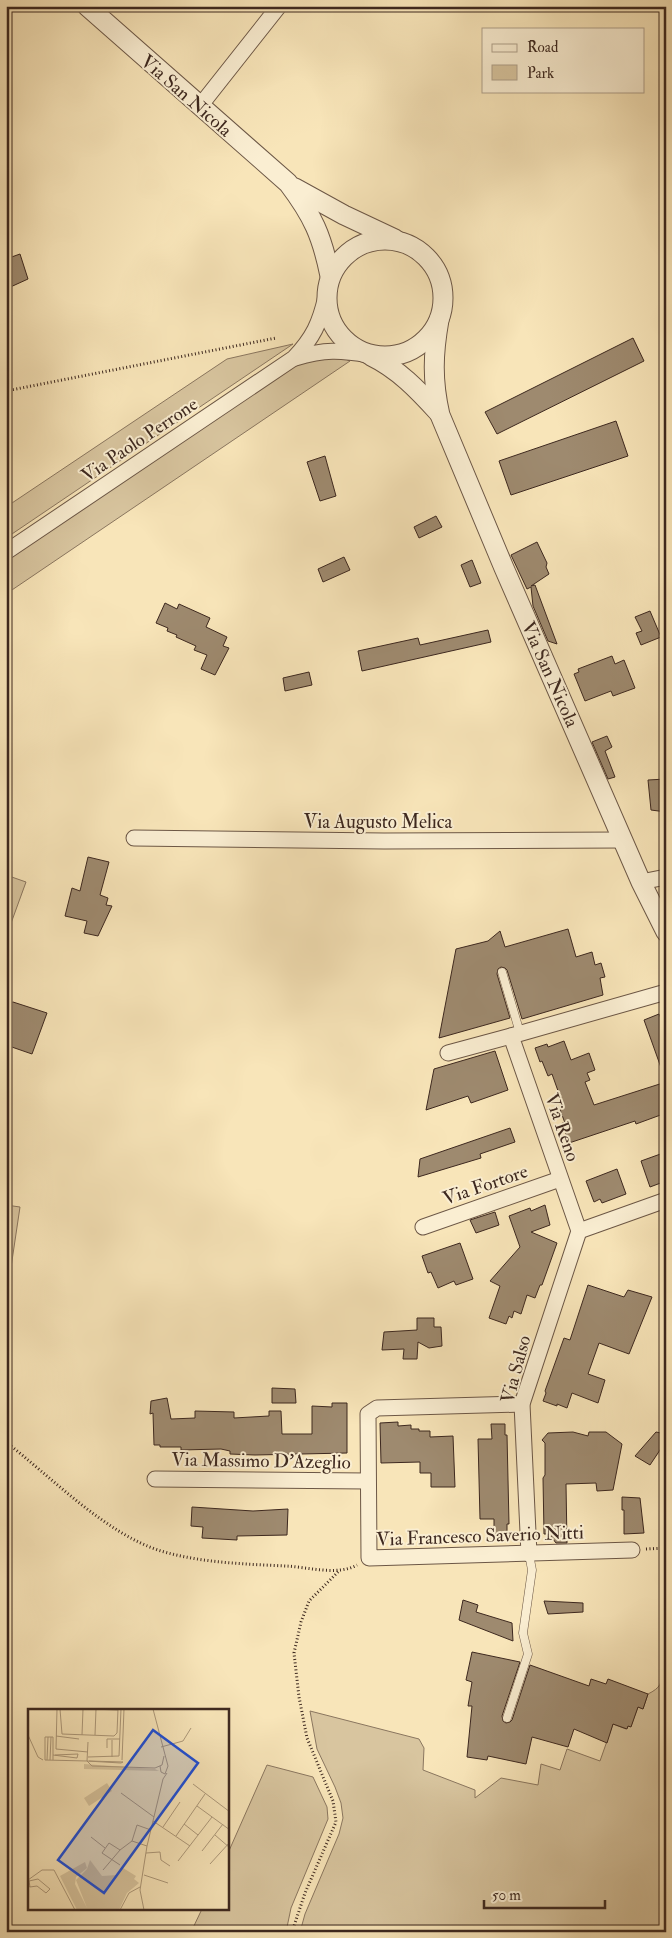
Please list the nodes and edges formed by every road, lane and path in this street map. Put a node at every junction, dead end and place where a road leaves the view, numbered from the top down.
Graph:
1 (86, 6) edge
2 (279, 6) edge
3 (200, 106) junction
4 (288, 183) junction
5 (403, 243) junction
6 (330, 276) junction
7 (326, 296) junction
8 (439, 320) junction
9 (276, 338) dead end
10 (370, 355) junction
11 (294, 358) junction
12 (6, 391) edge
13 (440, 414) junction
14 (6, 552) edge
15 (134, 838) dead end
16 (623, 840) junction
17 (666, 877) edge
18 (641, 882) junction
19 (666, 932) edge
20 (502, 972) dead end
21 (666, 992) edge
22 (515, 1035) junction
23 (448, 1053) dead end
24 (560, 1179) junction
25 (666, 1200) edge
26 (422, 1227) dead end
27 (579, 1231) junction
28 (10, 1347) dead end
29 (6, 1370) edge
30 (522, 1404) junction
31 (6, 1442) edge
32 (155, 1479) dead end
33 (367, 1481) junction
34 (666, 1548) edge
35 (632, 1550) joint
36 (530, 1554) junction
37 (369, 1558) junction
38 (339, 1571) junction
39 (507, 1718) dead end
40 (292, 1932) edge

1 - 3 street, Via San Nicola
2 - 3 street
3 - 4 street, Via San Nicola
4 - 5 street, Via San Nicola
4 - 6 street, Via San Nicola
5 - 6 street, Via San Nicola
5 - 8 street, Via San Nicola
6 - 7 street, Via San Nicola
7 - 10 street, Via San Nicola
7 - 11 street, Via Paolo Perrone
8 - 10 street, Via San Nicola
8 - 13 street, Via San Nicola
9 - 12 path
10 - 11 street, Via Paolo Perrone
10 - 13 street, Via San Nicola
11 - 14 street, Via Paolo Perrone
13 - 16 street, Via San Nicola
15 - 16 street, Via Augusto Melica
16 - 18 street, Via San Nicola
17 - 18 street
18 - 19 street, Via San Nicola
20 - 22 lane
21 - 22 street
22 - 23 street
22 - 24 street, Via Reno
24 - 26 street, Via Fortore
24 - 27 street, Via Reno
25 - 27 street
27 - 30 street, Via Salso
28 - 29 path
30 - 33 street
30 - 36 street, Via Salso
31 - 38 path, Via Francesco Saverio Nitti
32 - 33 street, Via Massimo D'Azeglio
33 - 37 street
34 - 35 path
35 - 36 street, Via Francesco Saverio Nitti
36 - 37 street, Via Francesco Saverio Nitti
36 - 39 lane
37 - 38 path, Via Francesco Saverio Nitti
38 - 40 path

